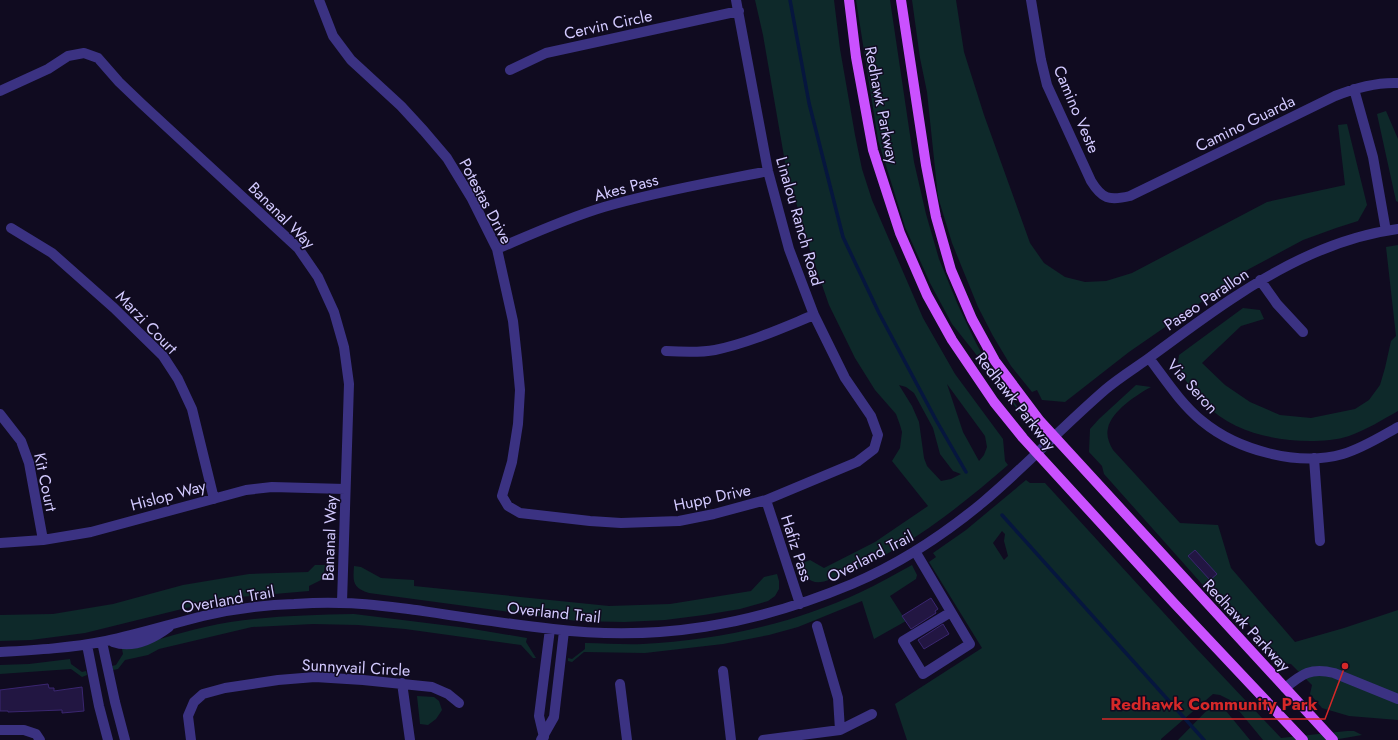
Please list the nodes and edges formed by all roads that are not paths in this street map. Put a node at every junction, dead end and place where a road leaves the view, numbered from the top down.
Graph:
1 (319, 0) edge
2 (736, 0) edge
3 (849, 0) edge
4 (900, 0) edge
5 (1031, 0) edge
6 (739, 11) junction
7 (510, 70) dead end
8 (1398, 83) edge
9 (1354, 89) junction
10 (0, 91) edge
11 (768, 171) junction
12 (1107, 198) joint
13 (11, 228) dead end
14 (1398, 229) edge
15 (1386, 231) junction
16 (497, 249) junction
17 (1260, 280) junction
18 (814, 315) junction
19 (1303, 332) dead end
20 (666, 350) dead end
21 (1148, 358) junction
22 (0, 414) edge
23 (1398, 427) edge
24 (878, 435) joint
25 (1054, 437) junction
26 (1037, 453) junction
27 (1314, 458) junction
28 (345, 489) junction
29 (214, 499) junction
30 (766, 500) junction
31 (530, 514) joint
32 (43, 540) junction
33 (1320, 541) dead end
34 (0, 542) edge
35 (915, 551) junction
36 (342, 602) junction
37 (800, 604) junction
38 (951, 612) junction
39 (817, 626) dead end
40 (550, 629) junction
41 (564, 631) junction
42 (105, 641) junction
43 (87, 644) junction
44 (0, 652) edge
45 (723, 671) dead end
46 (402, 683) junction
47 (620, 684) dead end
48 (542, 687) junction
49 (1285, 688) junction
50 (558, 689) junction
51 (1398, 700) edge
52 (114, 702) junction
53 (460, 703) dead end
54 (99, 706) junction
55 (872, 714) dead end
56 (0, 730) edge
57 (840, 730) junction
58 (546, 739) edge
59 (40, 740) edge
60 (108, 740) edge
61 (126, 740) edge
62 (191, 740) edge
63 (410, 740) edge
64 (627, 740) edge
65 (731, 740) edge
66 (763, 740) edge
67 (1303, 740) edge
68 (1332, 740) edge

1 - 16 street, Potestas Drive
2 - 6 street, Linalou Ranch Road
3 - 26 main road, Redhawk Parkway
4 - 25 main road, Redhawk Parkway
5 - 12 street, Camino Veste
6 - 7 street, Cervin Circle
6 - 11 street, Linalou Ranch Road
8 - 9 street, Camino Guarda
9 - 12 street, Camino Guarda
9 - 15 street
10 - 28 street, Bananal Way
11 - 16 street, Akes Pass
11 - 18 street, Linalou Ranch Road
13 - 29 street, Marzi Court
14 - 15 street, Paseo Parallon
15 - 17 street, Paseo Parallon
16 - 31 street, Potestas Drive
17 - 19 street
17 - 21 street, Paseo Parallon
18 - 20 street
18 - 24 street, Linalou Ranch Road
21 - 25 street, Paseo Parallon
21 - 27 street, Via Seron
22 - 32 street, Kit Court
23 - 27 street, Via Seron
24 - 30 street, Hupp Drive
25 - 26 street, Overland Trail
25 - 49 main road, Redhawk Parkway
26 - 35 street, Overland Trail
26 - 67 main road, Redhawk Parkway
27 - 33 street
28 - 29 street, Hislop Way
28 - 36 street, Bananal Way
29 - 32 street, Hislop Way
30 - 31 street, Hupp Drive
30 - 37 street, Hafiz Pass
32 - 34 street, Hislop Way
35 - 37 street, Overland Trail
35 - 38 street
36 - 40 street, Overland Trail
36 - 42 street, Overland Trail
37 - 41 street, Overland Trail
38 - 38 street
39 - 57 street
40 - 41 street, Overland Trail
40 - 48 street
41 - 50 street
42 - 43 street, Overland Trail
42 - 52 street
43 - 44 street, Overland Trail
43 - 54 street
45 - 65 street
46 - 53 street, Sunnyvail Circle
46 - 62 street, Sunnyvail Circle
46 - 63 street
47 - 64 street
48 - 50 street
48 - 58 street
49 - 51 street
49 - 68 main road, Redhawk Parkway
50 - 58 street
52 - 54 street
52 - 61 street
54 - 60 street
55 - 57 street
56 - 59 street
57 - 66 street

